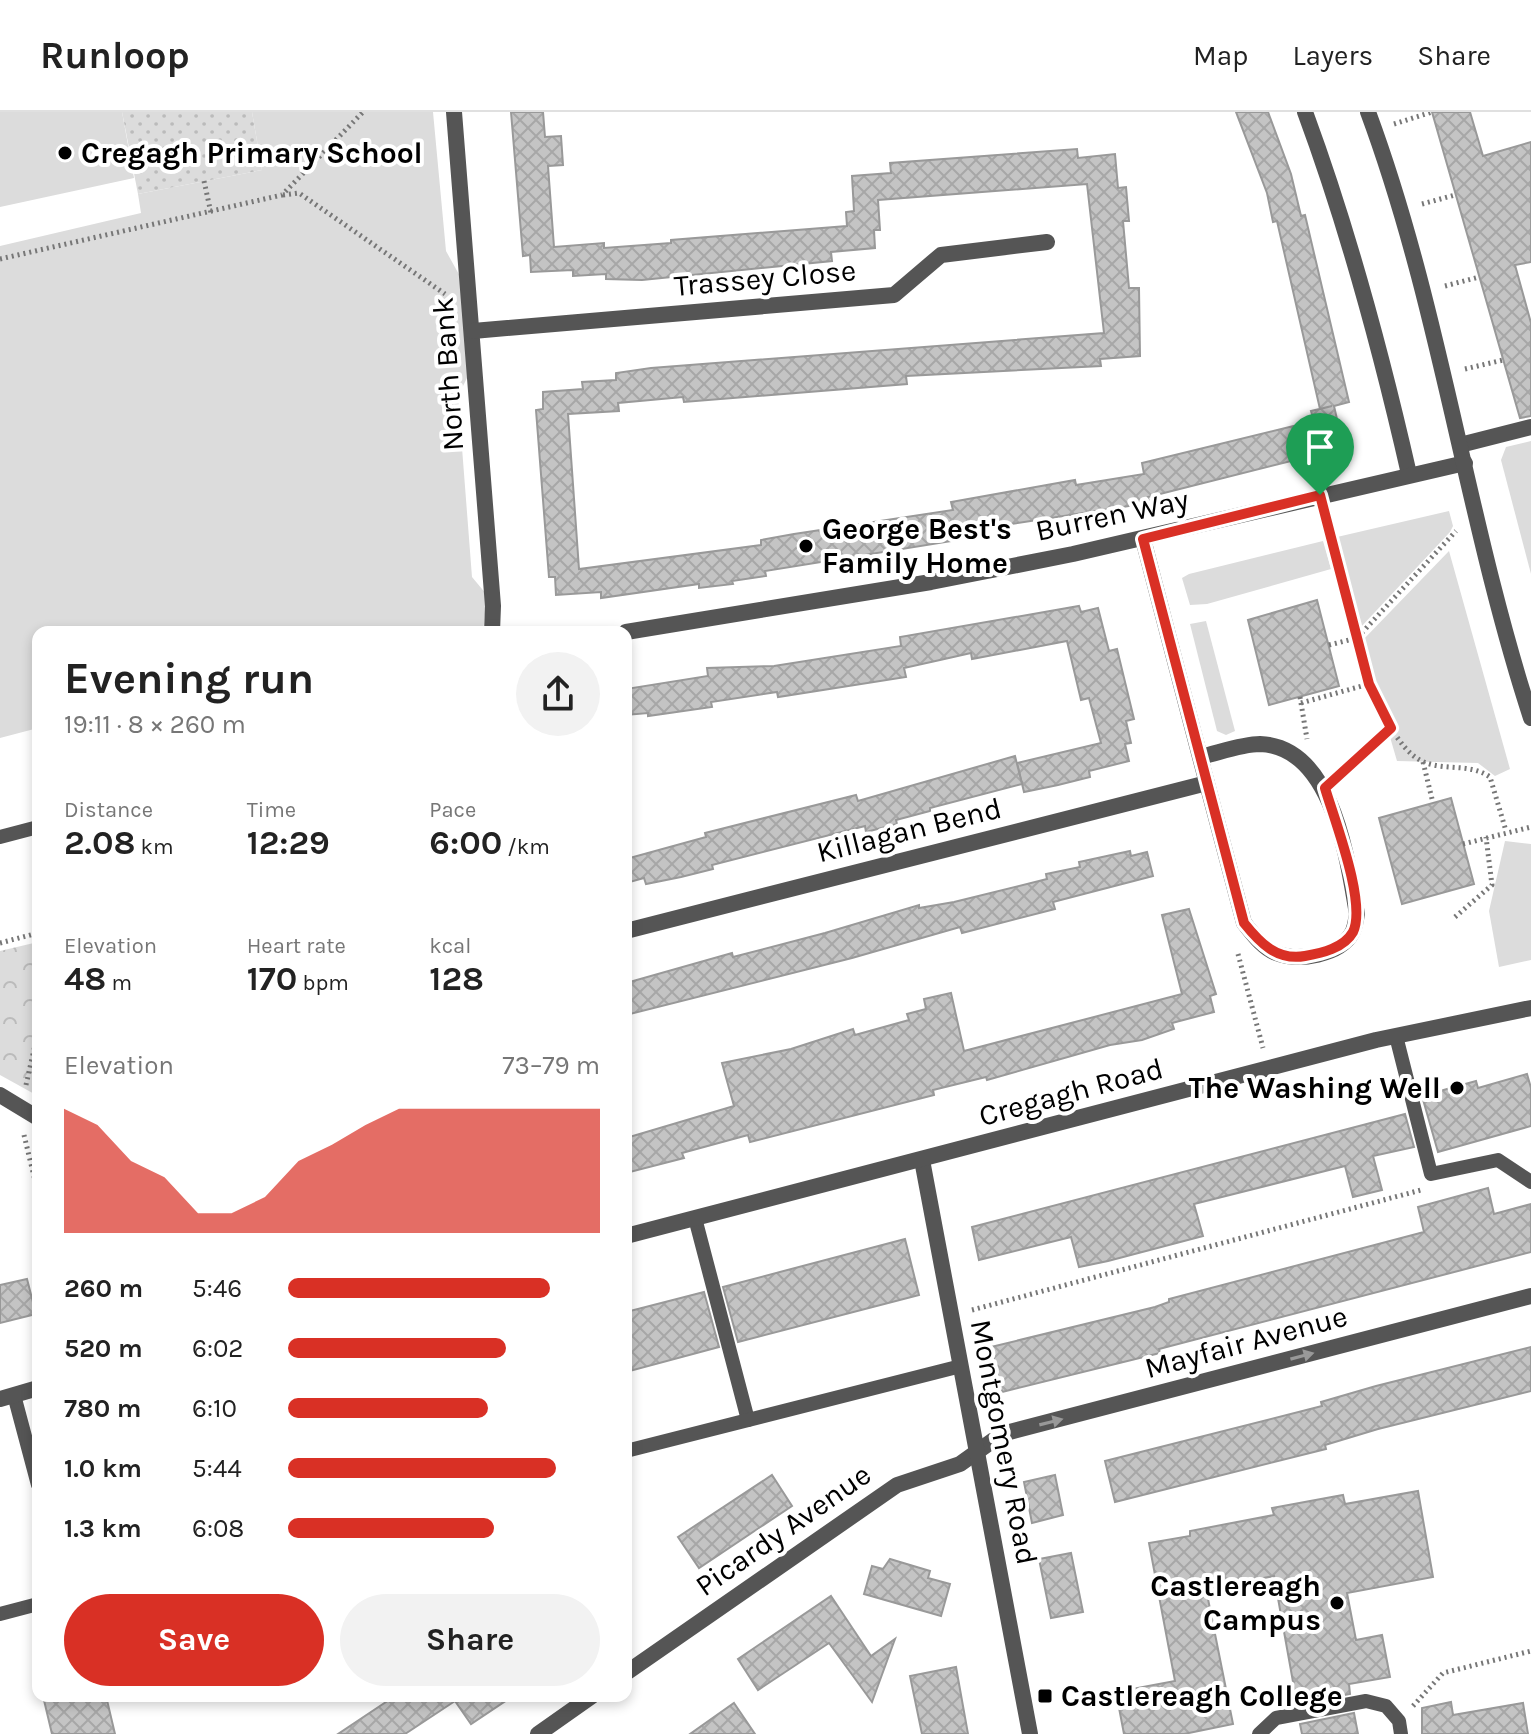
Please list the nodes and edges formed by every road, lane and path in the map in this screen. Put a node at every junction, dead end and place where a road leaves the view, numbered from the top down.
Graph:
1 (363, 112) edge
2 (454, 112) edge
3 (1305, 112) edge
4 (1368, 112) edge
5 (1432, 112) edge
6 (1374, 130) junction
7 (204, 181) dead end
8 (282, 195) junction
9 (1455, 195) dead end
10 (1401, 210) junction
11 (211, 213) junction
12 (1047, 242) dead end
13 (0, 259) edge
14 (1479, 277) dead end
15 (1423, 291) junction
16 (471, 309) junction
17 (473, 331) junction
18 (1503, 360) dead end
19 (1443, 374) junction
20 (1531, 427) edge
21 (1460, 445) junction
22 (1465, 463) junction
23 (1409, 474) junction
24 (1320, 495) junction
25 (1476, 510) junction
26 (1143, 539) junction
27 (492, 626) edge
28 (632, 631) edge
29 (1357, 638) junction
30 (1329, 645) dead end
31 (1369, 684) junction
32 (1531, 718) edge
33 (1307, 724) dead end
34 (1391, 728) junction
35 (1200, 757) junction
36 (1423, 762) junction
37 (1207, 783) junction
38 (1325, 788) junction
39 (1433, 803) dead end
40 (1531, 827) edge
41 (32, 829) edge
42 (1506, 831) junction
43 (0, 837) edge
44 (1486, 837) junction
45 (1463, 844) dead end
46 (1455, 917) dead end
47 (632, 929) edge
48 (32, 935) edge
49 (0, 943) edge
50 (1531, 1008) edge
51 (1396, 1036) junction
52 (0, 1095) edge
53 (32, 1114) edge
54 (922, 1160) junction
55 (1431, 1174) junction
56 (1531, 1182) edge
57 (695, 1218) junction
58 (632, 1234) edge
59 (1531, 1296) edge
60 (952, 1315) junction
61 (961, 1366) junction
62 (32, 1390) edge
63 (7, 1397) edge
64 (748, 1420) junction
65 (978, 1448) junction
66 (632, 1449) edge
67 (32, 1468) edge
68 (32, 1606) edge
69 (0, 1614) edge
70 (1531, 1651) edge
71 (632, 1669) edge
72 (583, 1702) edge
73 (1400, 1728) edge
74 (538, 1734) edge
75 (1030, 1734) edge
76 (1259, 1734) edge

1 - 8 path
2 - 16 street, North Bank
3 - 23 street
4 - 6 street
5 - 6 path
6 - 10 street
7 - 11 path
8 - 11 path
8 - 16 path
9 - 10 path
10 - 15 street
11 - 13 path
12 - 17 street, Trassey Close
14 - 15 path
15 - 19 street
16 - 17 street, North Bank
17 - 27 street, North Bank
18 - 19 path
19 - 21 street
20 - 21 street
21 - 22 street
22 - 23 street, Burren Way
22 - 25 street
23 - 24 street, Burren Way
24 - 26 street, Burren Way
24 - 29 path
25 - 29 path
25 - 32 street
26 - 28 street, Burren Way
26 - 35 street
29 - 30 path
29 - 31 path
31 - 33 path
31 - 34 path
34 - 36 path
34 - 38 path
35 - 37 street
35 - 38 street
36 - 39 path
36 - 42 path
37 - 38 street
37 - 47 street, Killagan Bend
40 - 42 path
41 - 43 lane
42 - 44 path
44 - 45 path
44 - 46 path
48 - 49 path
50 - 51 street, Cregagh Road
51 - 54 street, Cregagh Road
51 - 55 lane
52 - 53 street
54 - 57 street, Cregagh Road
54 - 60 street, Montgomery Road
55 - 56 lane
55 - 60 path
57 - 58 street, Cregagh Road
57 - 64 lane
65 -> 59 street, Mayfair Avenue
60 - 61 street, Montgomery Road
61 - 64 lane
61 - 65 street, Montgomery Road
62 - 63 street
63 - 67 lane
64 - 66 lane
65 - 71 street, Picardy Avenue
65 - 75 street, Montgomery Road
68 - 69 lane
70 - 73 path
72 - 74 street
73 - 76 lane

